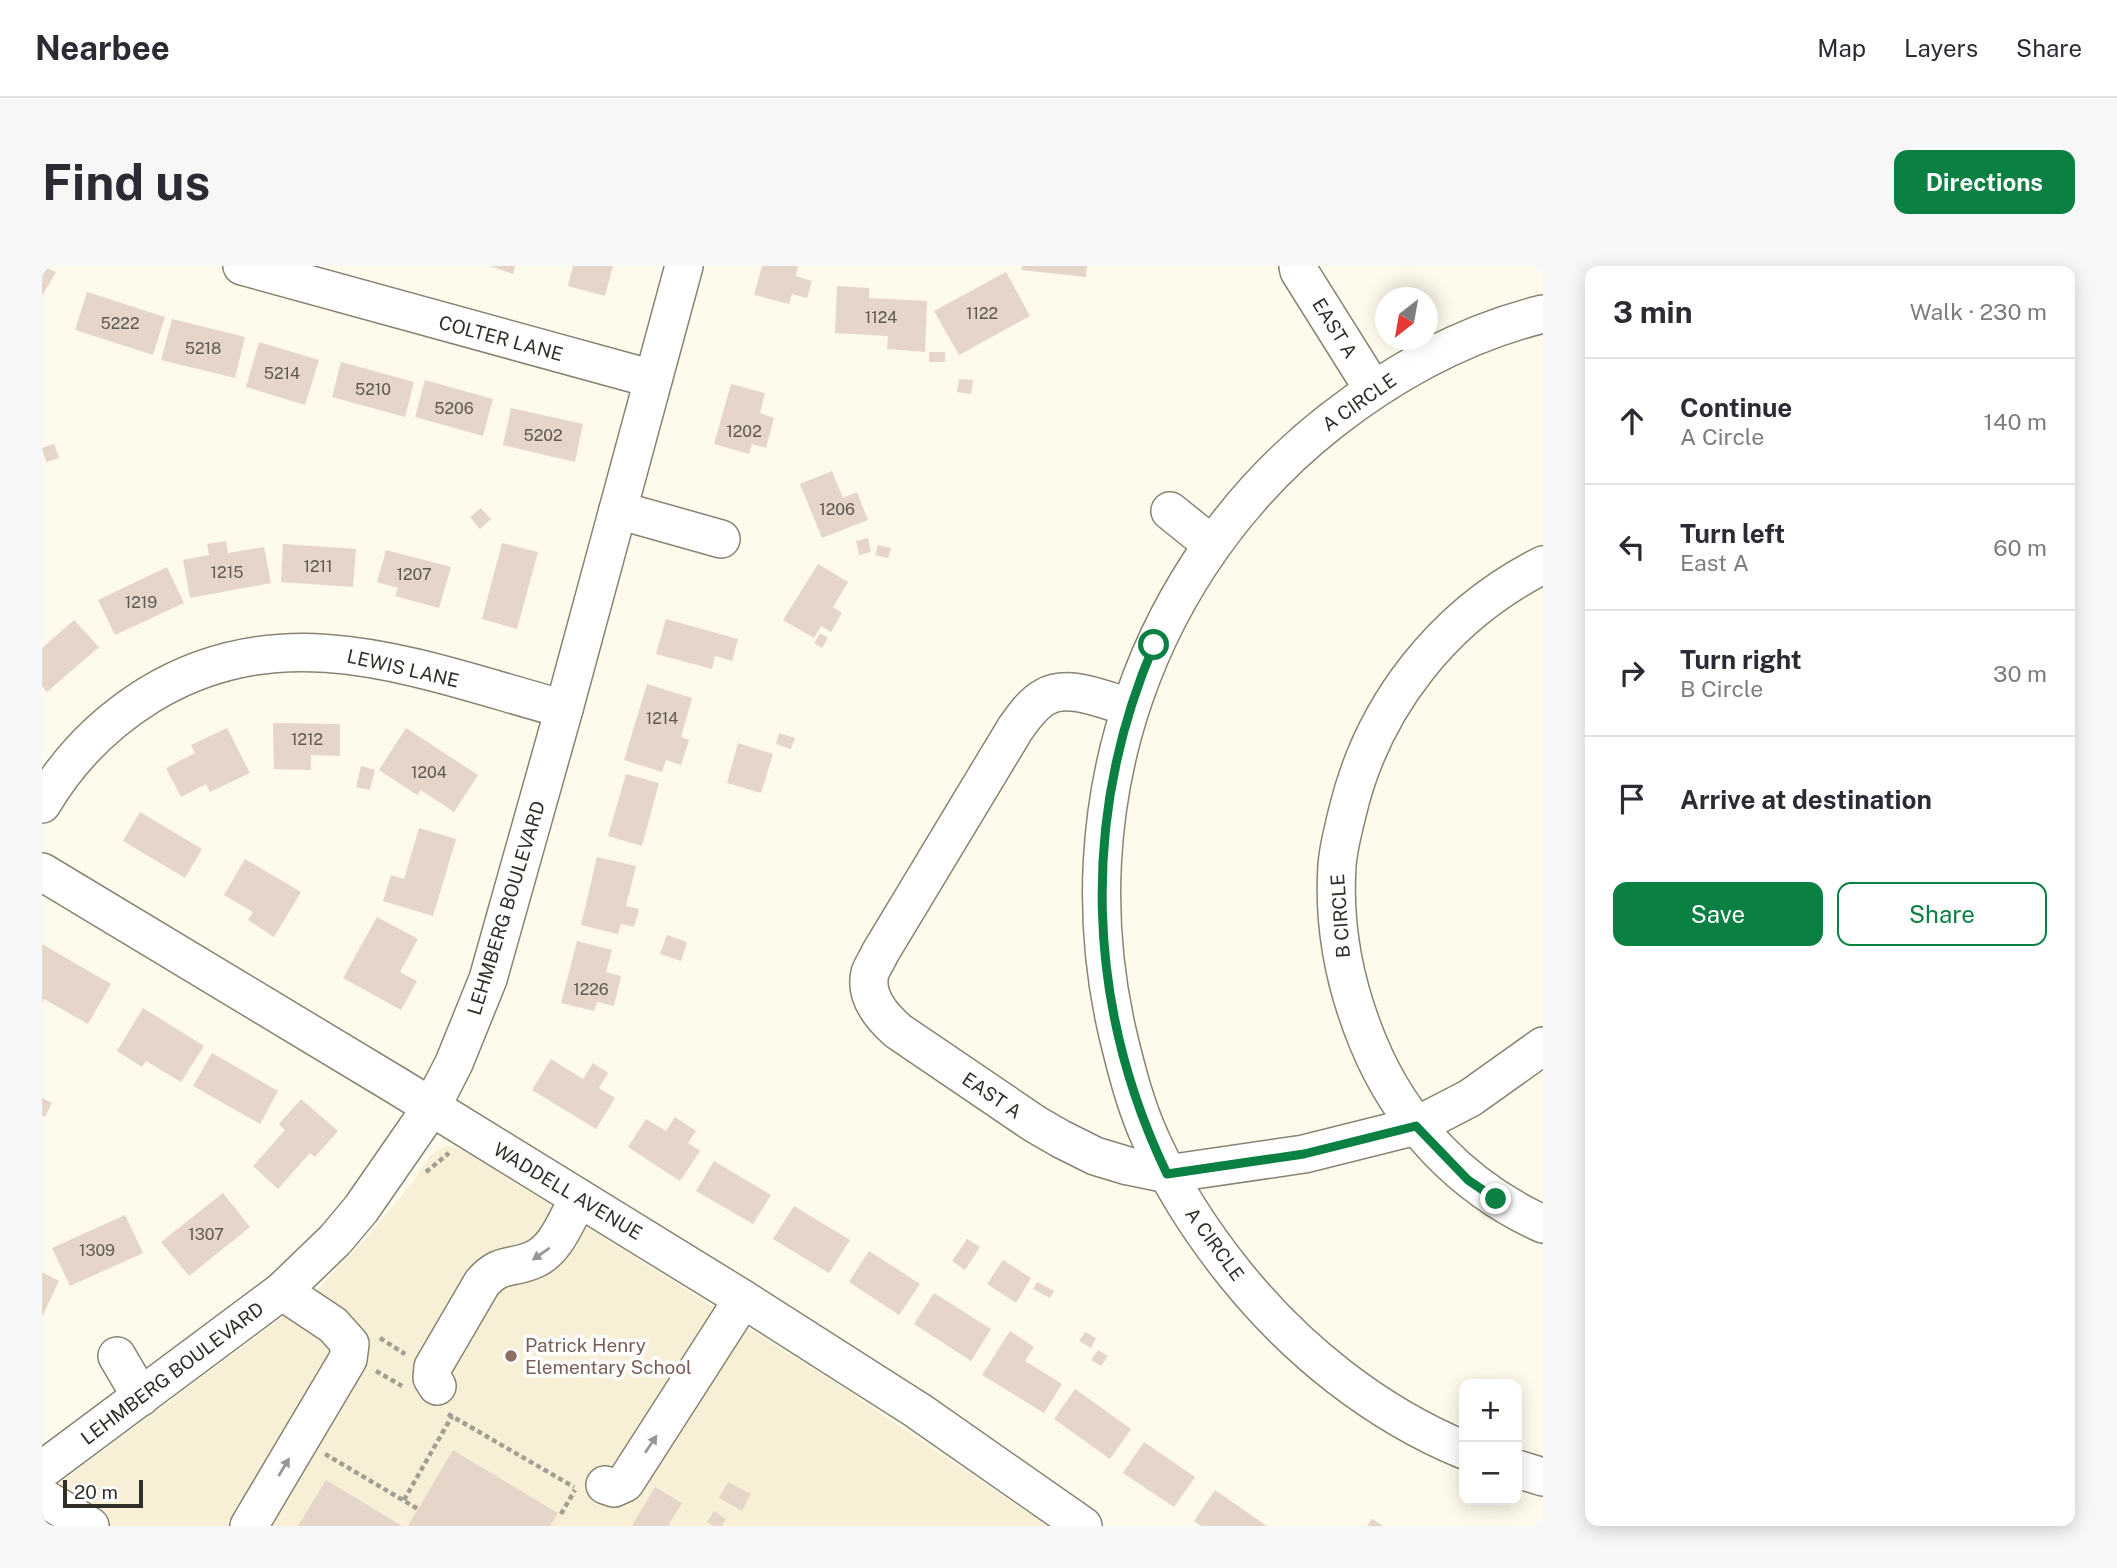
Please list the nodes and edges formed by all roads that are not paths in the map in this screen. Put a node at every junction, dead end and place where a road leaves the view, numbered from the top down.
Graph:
1 (242, 266) edge
2 (684, 266) edge
3 (1298, 266) edge
4 (354, 281) edge
5 (1543, 314) edge
6 (653, 379) junction
7 (1373, 389) junction
8 (618, 510) junction
9 (1170, 511) dead end
10 (721, 539) dead end
11 (1211, 544) junction
12 (1543, 565) edge
13 (1129, 707) junction
14 (564, 709) junction
15 (42, 804) edge
16 (42, 872) edge
17 (1543, 1046) edge
18 (431, 1108) junction
19 (1416, 1126) junction
20 (1167, 1174) junction
21 (579, 1198) junction
22 (1543, 1224) edge
23 (282, 1291) junction
24 (743, 1299) junction
25 (117, 1356) dead end
26 (141, 1397) junction
27 (435, 1401) road end
28 (1459, 1448) edge
29 (42, 1470) edge
30 (1522, 1471) edge
31 (1543, 1477) edge
32 (589, 1489) road end
33 (42, 1497) edge
34 (90, 1526) edge
35 (249, 1526) edge
36 (1083, 1526) edge

1 - 4 street, COLTER LANE
2 - 6 street, LEHMBERG BOULEVARD
3 - 7 street, EAST A
4 - 6 street, COLTER LANE
5 - 7 street, A CIRCLE
6 - 8 street, LEHMBERG BOULEVARD
7 - 11 street, A CIRCLE
8 - 10 street
8 - 14 street, LEHMBERG BOULEVARD
9 - 11 street
11 - 13 street, A CIRCLE
12 - 19 street, B CIRCLE
13 - 20 street, A CIRCLE
13 - 20 street, EAST A
14 - 15 street, LEWIS LANE
14 - 18 street, LEHMBERG BOULEVARD
16 - 18 street, WADDELL AVENUE
17 - 19 street, EAST A
18 - 21 street, WADDELL AVENUE
18 - 23 street, LEHMBERG BOULEVARD
19 - 20 street, EAST A
19 - 22 street, B CIRCLE
20 - 28 street, A CIRCLE
21 - 24 street, WADDELL AVENUE
21 -> 27 street
23 - 26 street, LEHMBERG BOULEVARD
35 -> 23 street
32 -> 24 street
24 - 36 street, WADDELL AVENUE
25 - 26 street
26 - 29 street, LEHMBERG BOULEVARD
30 - 31 street
33 - 34 street

